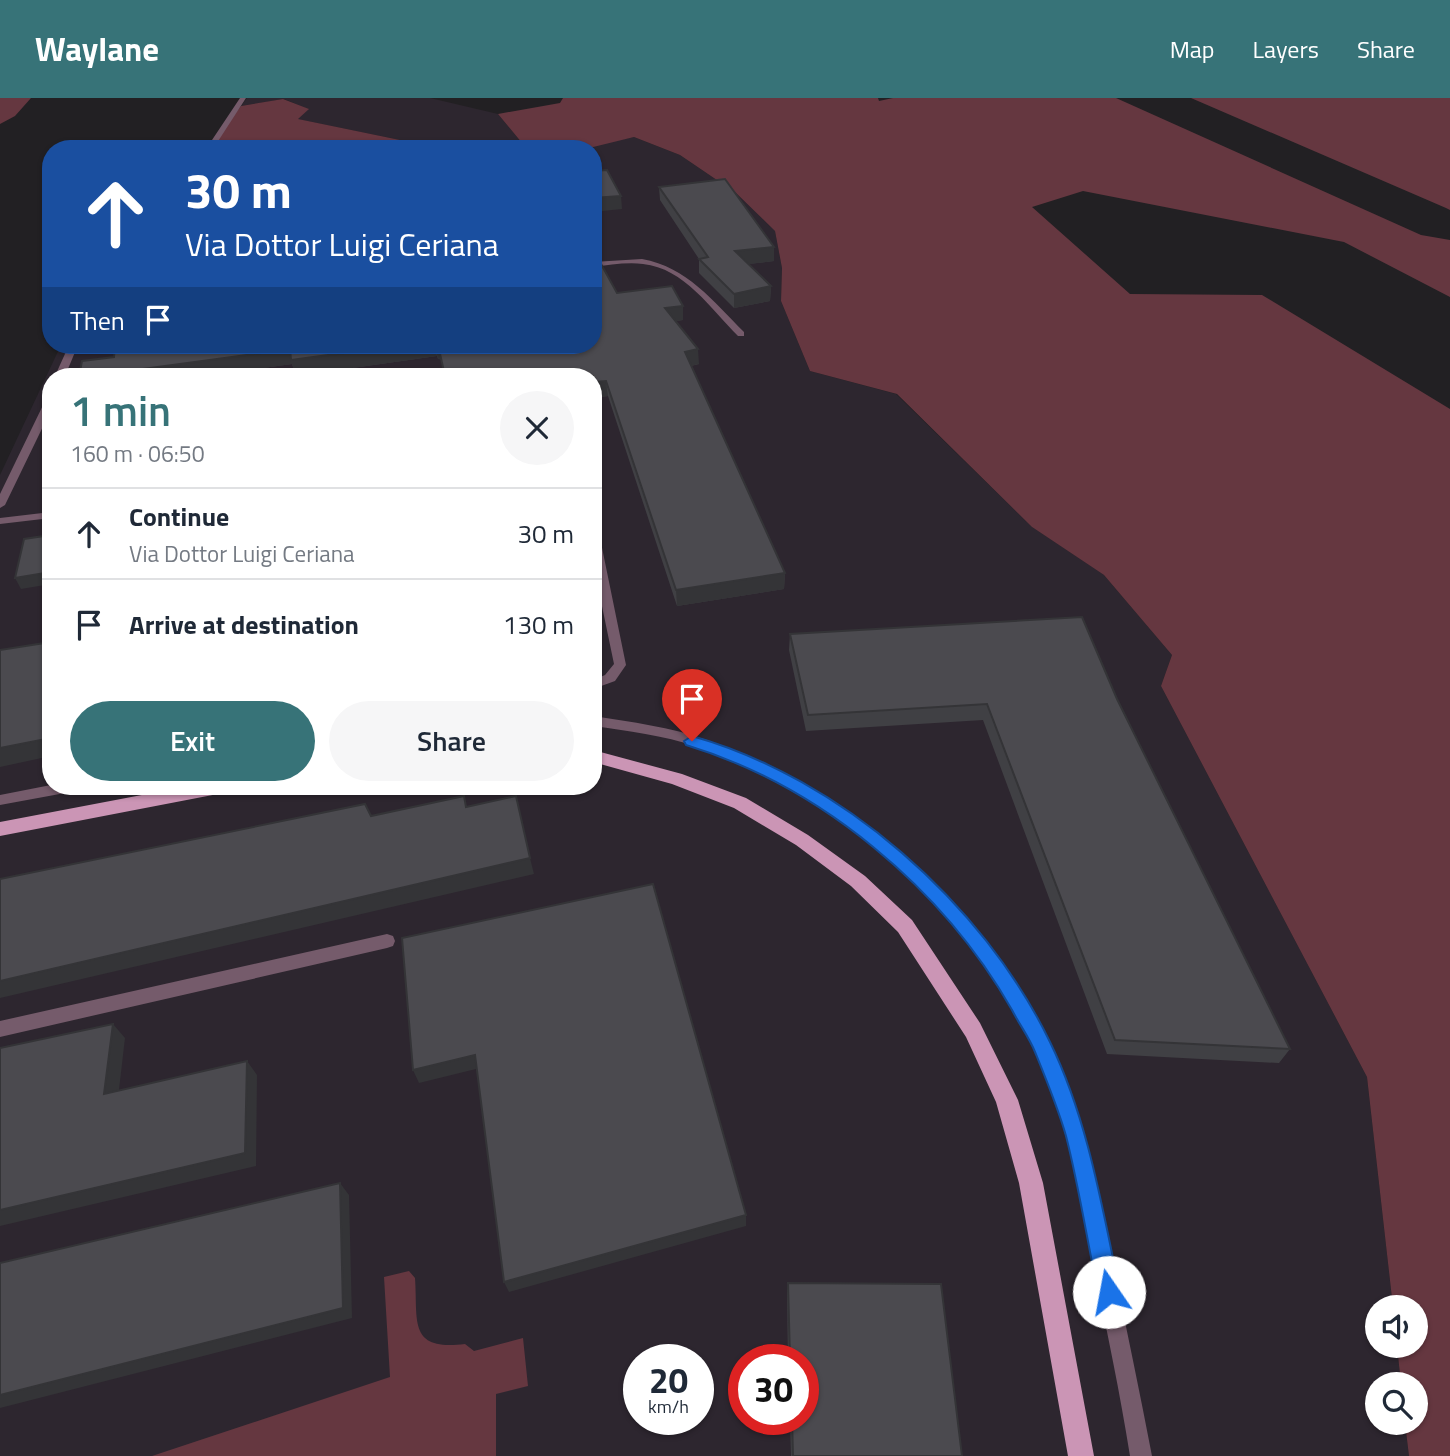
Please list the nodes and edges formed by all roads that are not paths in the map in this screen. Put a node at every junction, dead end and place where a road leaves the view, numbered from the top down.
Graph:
1 (243, 98) edge
2 (215, 140) edge
3 (602, 264) edge
4 (741, 334) dead end
5 (42, 418) edge
6 (0, 505) edge
7 (42, 516) edge
8 (0, 521) edge
9 (602, 575) edge
10 (602, 681) edge
11 (602, 722) edge
12 (602, 758) edge
13 (42, 792) edge
14 (176, 795) edge
15 (0, 800) edge
16 (0, 829) edge
17 (387, 941) dead end
18 (0, 1029) edge
19 (1081, 1456) edge
20 (1141, 1456) edge

1 - 2 street
3 - 4 street
5 - 6 street
7 - 8 street
9 - 10 street
11 - 20 street
12 - 19 main road
13 - 15 street
14 - 16 main road
17 - 18 street

